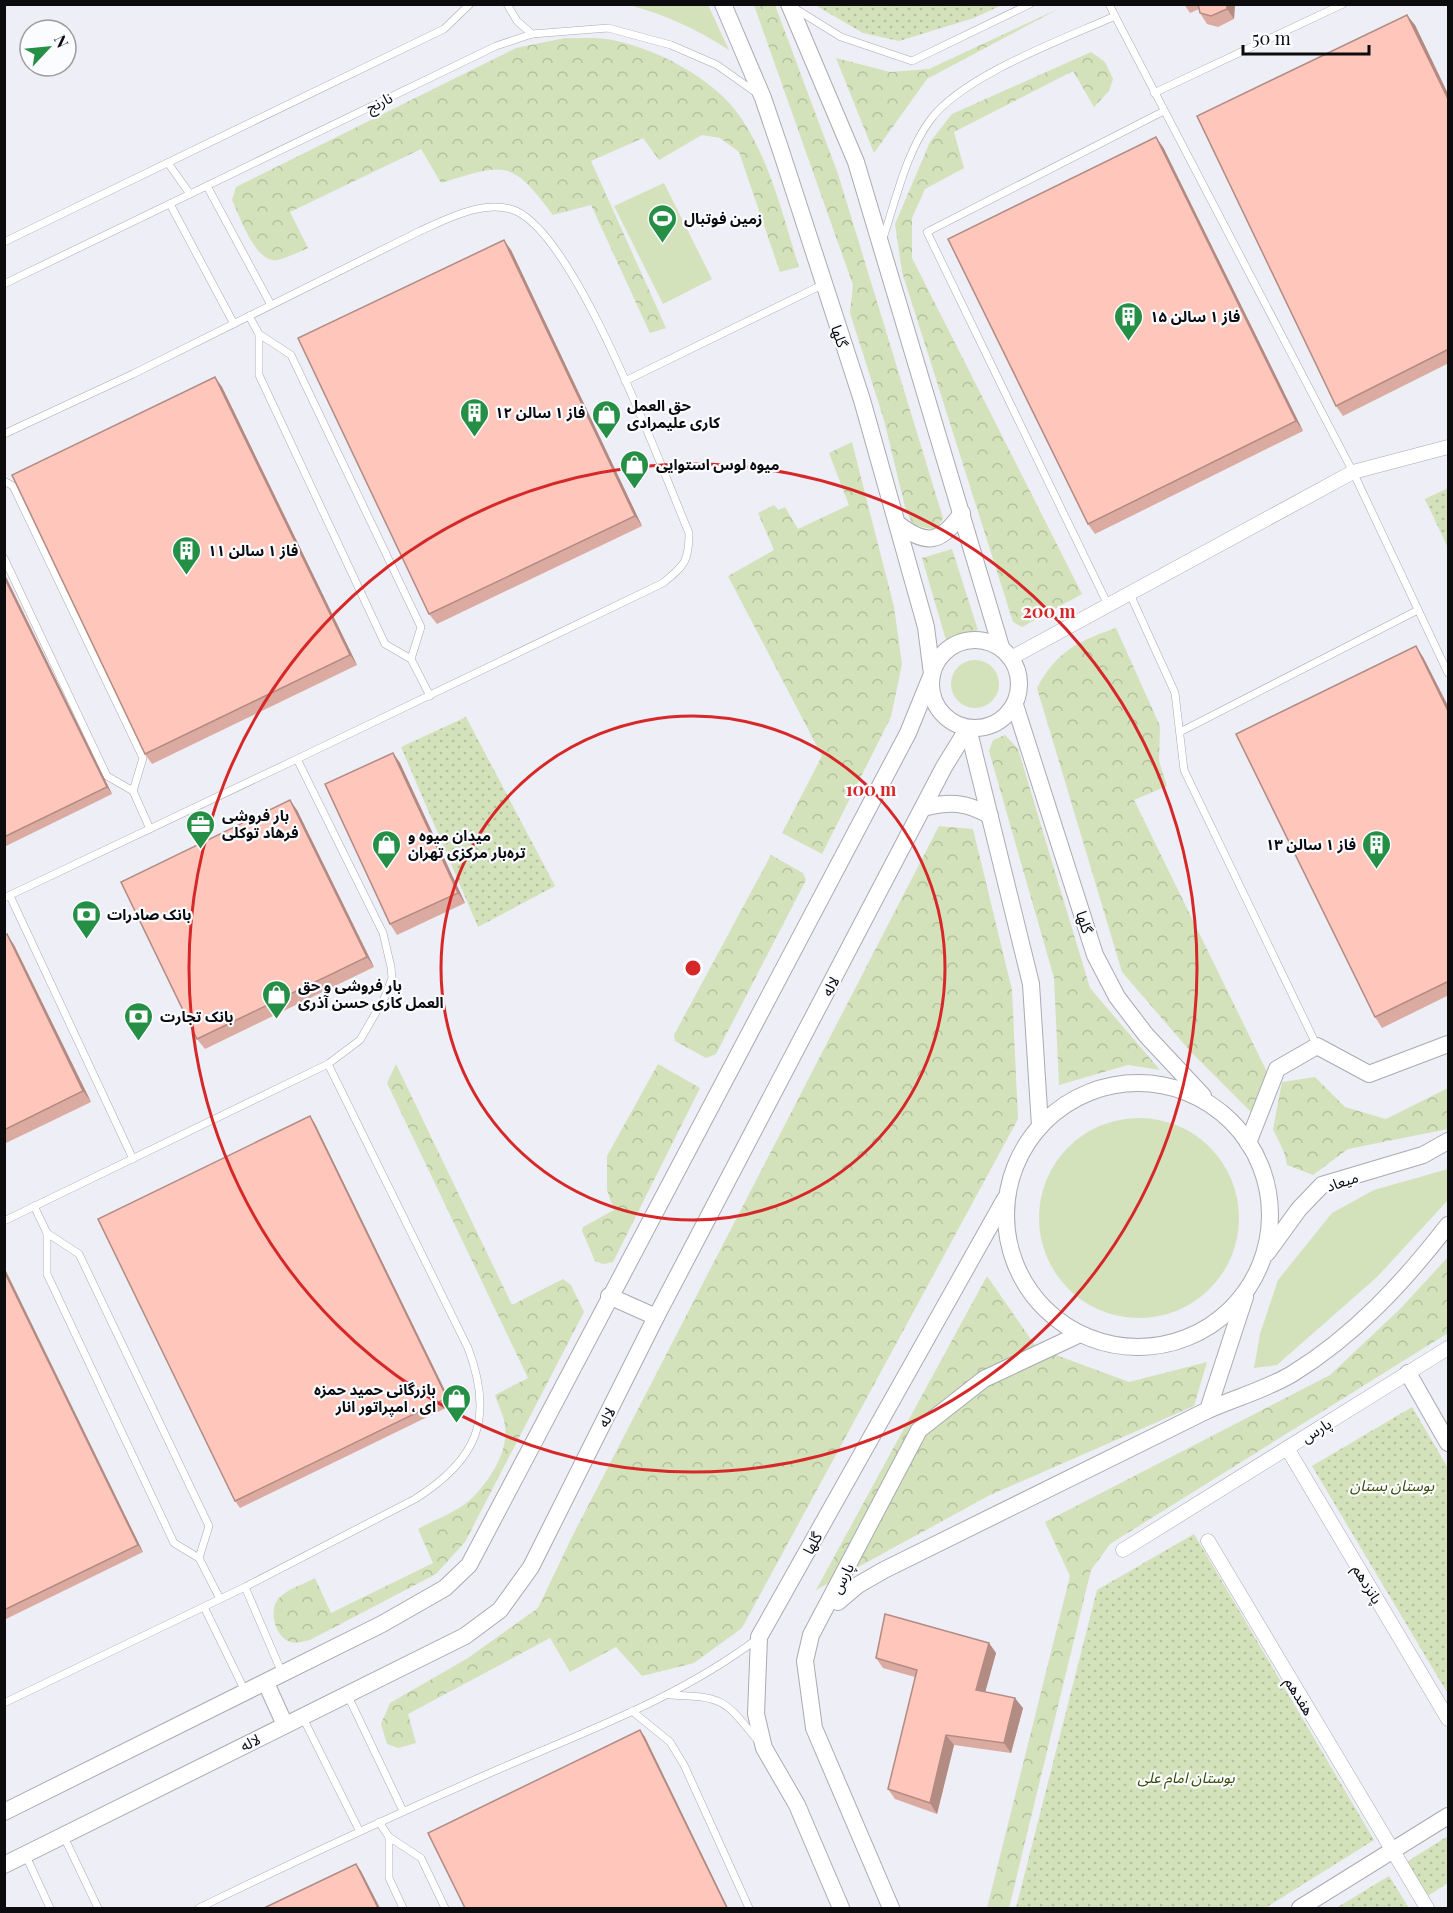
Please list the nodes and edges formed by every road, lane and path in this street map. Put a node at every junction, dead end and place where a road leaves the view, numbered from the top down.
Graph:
1 (470, 4) edge
2 (507, 4) edge
3 (723, 4) edge
4 (1030, 4) edge
5 (1109, 4) edge
6 (1343, 4) edge
7 (789, 5) edge
8 (1114, 15) junction
9 (532, 34) junction
10 (1154, 93) junction
11 (763, 98) junction
12 (1164, 111) junction
13 (168, 163) junction
14 (207, 186) junction
15 (190, 194) junction
16 (170, 204) junction
17 (4, 242) edge
18 (881, 243) junction
19 (4, 284) edge
20 (822, 285) junction
21 (271, 305) junction
22 (249, 316) junction
23 (234, 324) junction
24 (259, 334) junction
25 (624, 381) junction
26 (4, 434) edge
27 (1449, 447) edge
28 (1353, 472) junction
29 (4, 481) edge
30 (962, 513) junction
31 (898, 524) junction
32 (4, 558) edge
33 (1129, 592) junction
34 (1108, 604) junction
35 (1418, 610) junction
36 (1006, 653) junction
37 (411, 659) junction
38 (1449, 673) edge
39 (932, 674) junction
40 (430, 696) junction
41 (1015, 705) junction
42 (968, 728) junction
43 (1180, 732) junction
44 (297, 759) junction
45 (132, 790) junction
46 (923, 808) junction
47 (990, 816) junction
48 (150, 829) junction
49 (7, 897) edge
50 (1449, 1044) edge
51 (1317, 1046) junction
52 (328, 1064) junction
53 (1214, 1107) junction
54 (1040, 1126) junction
55 (1449, 1141) edge
56 (1248, 1143) junction
57 (133, 1159) junction
58 (1007, 1196) junction
59 (34, 1206) junction
60 (4, 1221) edge
61 (1449, 1225) edge
62 (47, 1233) junction
63 (1263, 1259) junction
64 (1246, 1293) junction
65 (609, 1296) junction
66 (656, 1317) junction
67 (1080, 1334) junction
68 (1449, 1348) edge
69 (1408, 1373) junction
70 (1208, 1410) junction
71 (1449, 1443) edge
72 (1287, 1448) junction
73 (1208, 1540) dead end
74 (1123, 1550) dead end
75 (199, 1558) junction
76 (245, 1587) junction
77 (220, 1599) junction
78 (838, 1602) dead end
79 (204, 1607) junction
80 (759, 1637) junction
81 (282, 1673) junction
82 (266, 1683) junction
83 (245, 1693) junction
84 (668, 1695) junction
85 (348, 1696) junction
86 (4, 1703) edge
87 (632, 1711) junction
88 (303, 1718) junction
89 (1449, 1719) edge
90 (285, 1725) junction
91 (764, 1748) junction
92 (403, 1811) junction
93 (4, 1812) edge
94 (1449, 1816) edge
95 (379, 1822) junction
96 (359, 1830) junction
97 (64, 1837) junction
98 (389, 1837) junction
99 (1392, 1851) junction
100 (26, 1856) junction
101 (5, 1864) edge
102 (50, 1908) edge
103 (98, 1908) edge
104 (199, 1908) edge
105 (403, 1908) edge
106 (445, 1908) edge
107 (749, 1908) edge
108 (841, 1908) edge
109 (891, 1908) edge
110 (1300, 1908) edge
111 (1427, 1908) edge

1 - 13 lane
2 - 9 lane
3 - 11 street, گلها
4 - 7 lane
5 - 8 lane
6 - 10 lane
7 - 18 street
8 - 10 lane
8 - 18 lane
9 - 11 lane, نارنج
9 - 14 lane, نارنج
10 - 12 lane
11 - 20 street, گلها
12 - 28 lane
12 - 34 lane
13 - 15 lane
13 - 17 lane
14 - 15 lane, نارنج
14 - 21 lane
15 - 16 lane, نارنج
16 - 19 lane, نارنج
16 - 23 lane
18 - 30 street
20 - 25 lane
20 - 31 street, گلها
21 - 22 lane
21 - 25 lane
22 - 23 lane
22 - 24 lane
23 - 26 lane
24 - 37 lane
24 - 37 lane
25 - 40 lane
27 - 28 street
28 - 33 street
28 - 35 lane
29 - 45 lane
30 - 31 street
30 - 36 street
31 - 39 street, گلها
32 - 45 lane
33 - 34 street
33 - 43 lane
34 - 36 street
35 - 38 lane
35 - 43 lane
36 - 39 street
36 - 41 street
37 - 40 lane
39 - 42 street
39 - 65 street
40 - 44 lane
41 - 42 street
41 - 53 street, گلها
42 - 46 street, لاله
42 - 47 street
43 - 51 lane
44 - 48 lane
44 - 52 lane
45 - 48 lane
46 - 47 street
46 - 66 street, لاله
47 - 54 street
48 - 49 lane
49 - 57 lane
50 - 51 street
51 - 56 street
52 - 57 lane
52 - 76 lane
53 - 54 street
53 - 56 street
54 - 58 street
55 - 63 street, میعاد
56 - 63 street
57 - 59 lane
58 - 67 street
58 - 80 street, گلها
59 - 60 lane
59 - 62 lane
61 - 70 street, پارس
62 - 75 lane
62 - 75 lane
63 - 64 street
64 - 67 street
64 - 70 street
65 - 66 street
65 - 81 street
66 - 85 street, لاله
67 - 109 street, پارس
68 - 69 street, پارس
69 - 71 street
69 - 72 street, پارس
70 - 78 street, پارس
72 - 74 street, پارس
72 - 89 street, پانزدهم
73 - 99 street, هفدهم
75 - 77 lane
76 - 77 lane
76 - 81 lane
77 - 79 lane
79 - 83 lane
79 - 86 lane
80 - 84 lane
80 - 91 street, گلها
81 - 82 street
82 - 83 street
82 - 90 street
83 - 93 street
84 - 87 lane
84 - 91 lane
85 - 88 street, لاله
85 - 92 lane
87 - 92 lane
87 - 107 lane
88 - 90 street, لاله
88 - 96 lane
90 - 97 street, لاله
91 - 108 street, گلها
92 - 95 lane
94 - 99 street
95 - 96 lane
95 - 98 lane
96 - 104 lane
97 - 100 street, لاله
97 - 103 lane
98 - 105 lane
98 - 106 lane
99 - 110 street
99 - 111 street, هفدهم
100 - 101 street, لاله
100 - 102 lane

